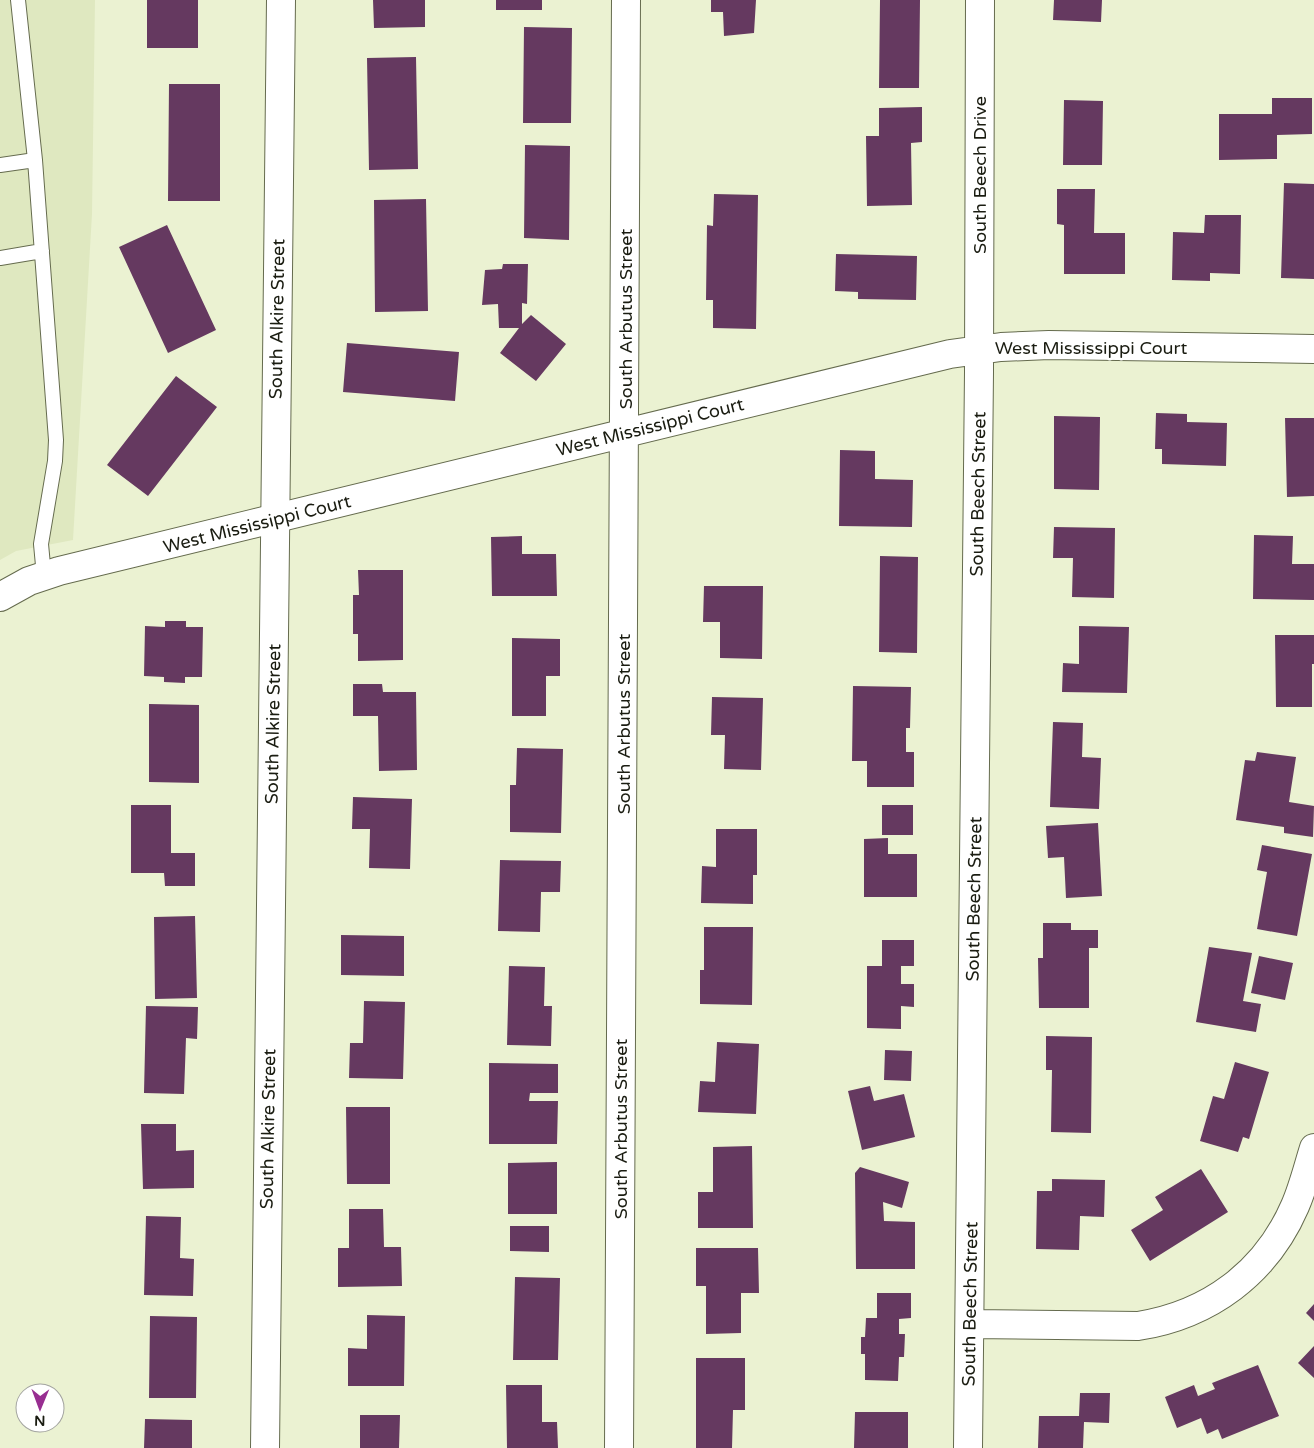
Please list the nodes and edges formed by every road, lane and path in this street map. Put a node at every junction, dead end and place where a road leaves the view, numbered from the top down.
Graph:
1 (18, 0) edge
2 (281, 0) edge
3 (626, 0) edge
4 (980, 0) edge
5 (35, 160) junction
6 (0, 165) edge
7 (42, 251) junction
8 (0, 258) edge
9 (1314, 349) edge
10 (979, 350) junction
11 (625, 433) junction
12 (275, 520) junction
13 (44, 576) junction
14 (0, 597) edge
15 (1314, 1148) edge
16 (970, 1324) junction
17 (265, 1448) edge
18 (619, 1448) edge
19 (968, 1448) edge

1 - 5 lane
2 - 12 street, South Alkire Street
3 - 11 street, South Arbutus Street
4 - 10 street, South Beech Drive
5 - 6 lane
5 - 7 lane
7 - 8 lane
7 - 13 lane
9 - 10 street, West Mississippi Court
10 - 11 street, West Mississippi Court
10 - 16 street, South Beech Street
11 - 12 street, West Mississippi Court
11 - 18 street, South Arbutus Street
12 - 13 street, West Mississippi Court
12 - 17 street, South Alkire Street
13 - 14 street, West Mississippi Court
15 - 16 street
16 - 19 street, South Beech Street

